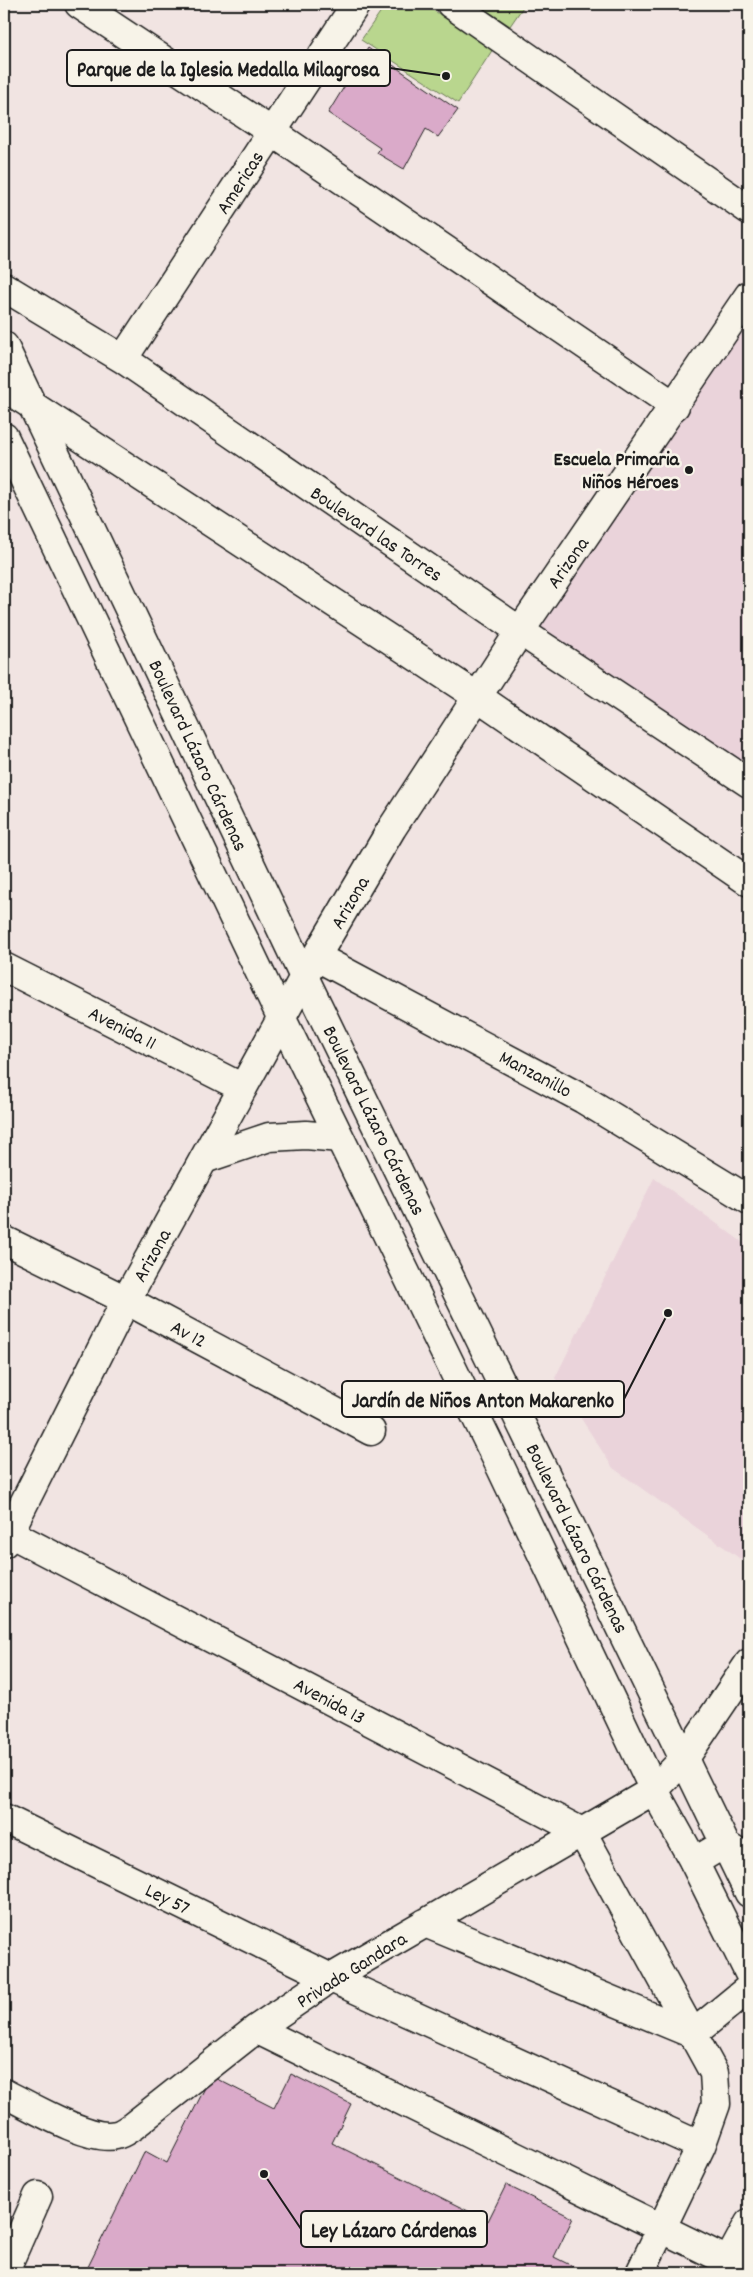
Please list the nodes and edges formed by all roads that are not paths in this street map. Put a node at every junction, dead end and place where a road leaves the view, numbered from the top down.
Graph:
1 (79, 4) edge
2 (356, 4) edge
3 (451, 4) edge
4 (272, 132) junction
5 (749, 210) edge
6 (4, 287) edge
7 (749, 297) edge
8 (4, 346) edge
9 (122, 359) junction
10 (4, 386) edge
11 (32, 405) junction
12 (675, 406) junction
13 (4, 437) edge
14 (520, 631) junction
15 (478, 697) junction
16 (749, 783) edge
17 (749, 882) edge
18 (4, 967) edge
19 (311, 967) junction
20 (282, 1019) junction
21 (243, 1088) junction
22 (340, 1138) junction
23 (204, 1159) junction
24 (749, 1200) edge
25 (4, 1240) edge
26 (126, 1300) junction
27 (371, 1431) dead end
28 (5, 1535) edge
29 (749, 1663) edge
30 (685, 1758) junction
31 (654, 1790) junction
32 (4, 1818) edge
33 (582, 1832) junction
34 (724, 1844) junction
35 (749, 1860) edge
36 (694, 1862) junction
37 (749, 1893) edge
38 (425, 1923) junction
39 (749, 1973) edge
40 (331, 1978) junction
41 (749, 1988) edge
42 (256, 2029) junction
43 (693, 2034) junction
44 (4, 2093) edge
45 (702, 2146) junction
46 (38, 2196) dead end
47 (749, 2223) edge
48 (663, 2228) junction
49 (729, 2269) edge
50 (4, 2273) edge
51 (640, 2273) edge

1 - 4 street
2 - 4 street, Americas
3 - 5 street
4 - 9 street, Americas
4 - 12 street
6 - 9 street, Boulevard las Torres
7 - 12 street, Arizona
8 - 11 street, Boulevard Lázaro Cárdenas
9 - 14 street, Boulevard las Torres
10 - 11 street
11 - 15 street
11 - 19 street, Boulevard Lázaro Cárdenas
12 - 14 street, Arizona
13 - 20 street, Boulevard Lázaro Cárdenas
14 - 15 street, Arizona
14 - 16 street, Boulevard las Torres
15 - 17 street
15 - 19 street, Arizona
18 - 21 street, Avenida 11
19 - 20 street, Arizona
19 - 24 street, Manzanillo
19 - 30 street, Boulevard Lázaro Cárdenas
20 - 21 street, Arizona
20 - 22 street, Boulevard Lázaro Cárdenas
21 - 23 street, Arizona
22 - 23 street
22 - 31 street, Boulevard Lázaro Cárdenas
23 - 26 street, Arizona
25 - 26 street, Av 12
26 - 27 street, Av 12
26 - 28 street, Arizona
28 - 33 street, Avenida 13
29 - 30 street
30 - 31 street
30 - 34 street, Boulevard Lázaro Cárdenas
31 - 33 street
31 - 36 street, Boulevard Lázaro Cárdenas
32 - 40 street, Ley 57
33 - 38 street, Privada Gandara
33 - 43 street
34 - 35 street
34 - 36 street
34 - 37 street, Boulevard Lázaro Cárdenas
36 - 39 street, Boulevard Lázaro Cárdenas
38 - 40 street, Privada Gandara
38 - 43 street
40 - 42 street, Privada Gandara
40 - 45 street, Ley 57
41 - 43 street
42 - 44 street, Privada Gandara
42 - 48 street
43 - 45 street
45 - 48 street
46 - 50 street
47 - 49 street
48 - 49 street
48 - 51 street

